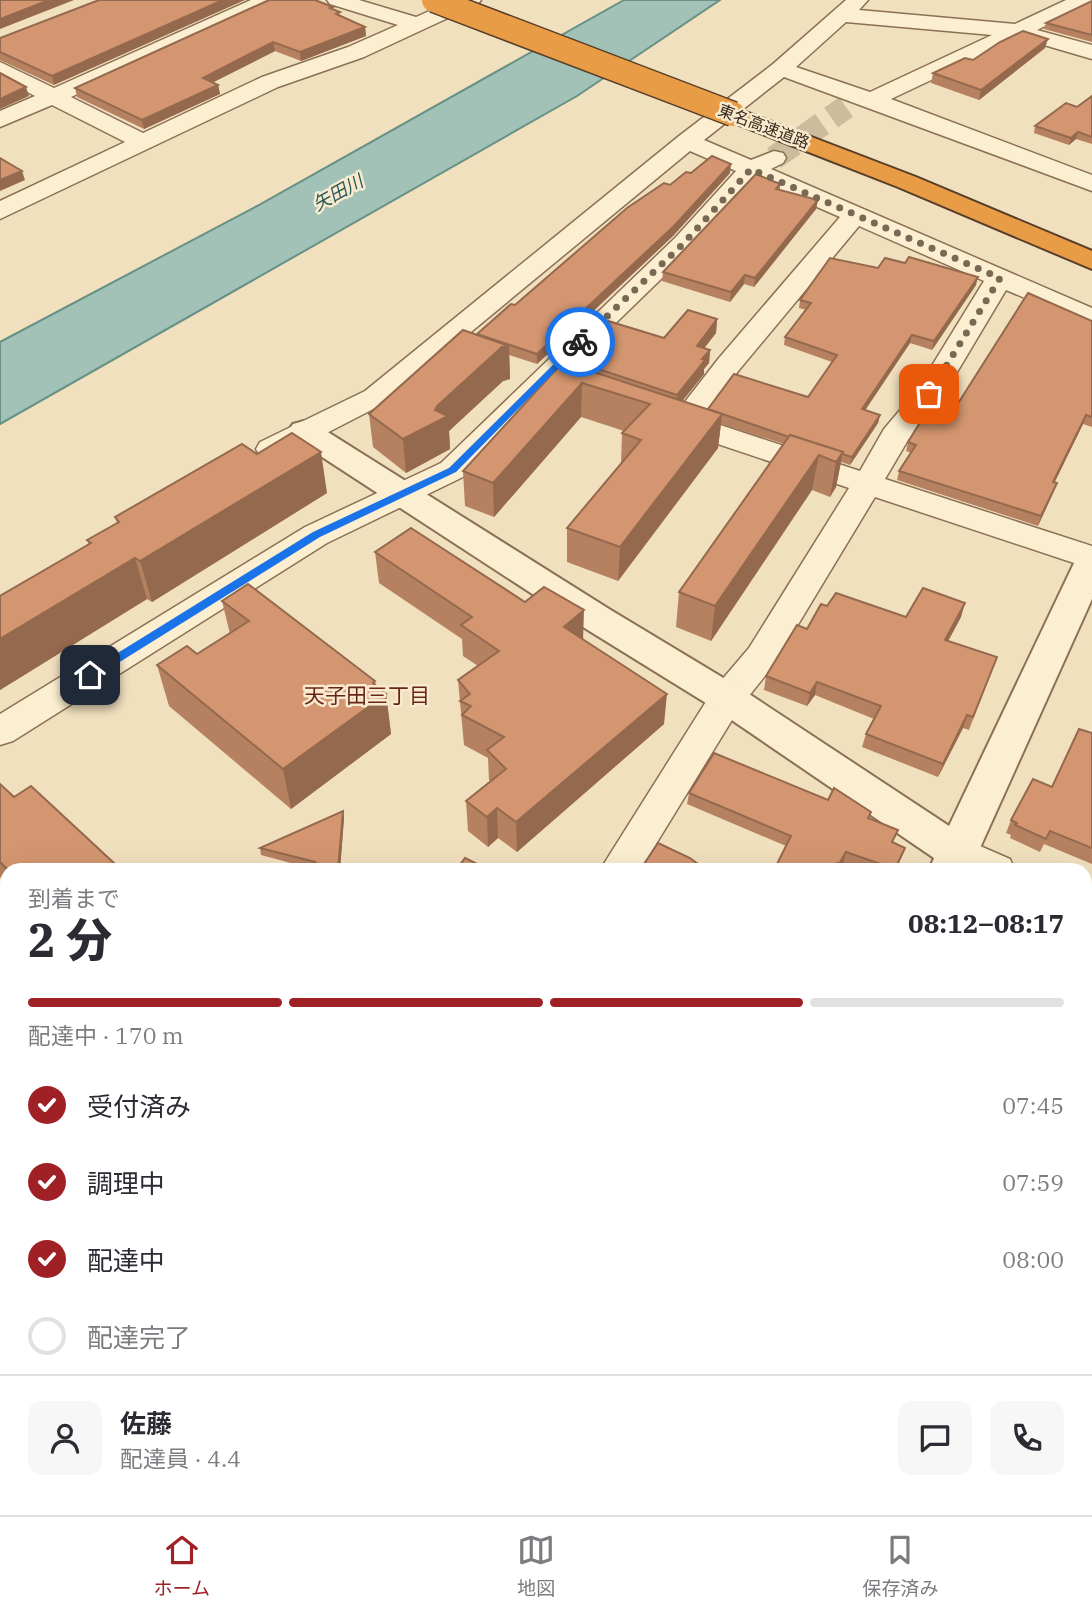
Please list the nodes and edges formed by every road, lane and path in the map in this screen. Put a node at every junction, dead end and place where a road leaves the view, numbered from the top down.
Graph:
1 (268, 0) edge
2 (337, 0) edge
3 (434, 0) edge
4 (471, 0) edge
5 (484, 0) edge
6 (858, 0) edge
7 (1083, 0) edge
8 (840, 15) junction
9 (415, 24) junction
10 (1019, 31) junction
11 (1092, 52) edge
12 (0, 69) edge
13 (781, 69) junction
14 (51, 97) junction
15 (859, 101) junction
16 (743, 107) junction
17 (0, 120) edge
18 (687, 141) junction
19 (144, 143) junction
20 (763, 163) junction
21 (1092, 184) edge
22 (0, 211) edge
23 (855, 215) junction
24 (1092, 238) edge
25 (1092, 261) edge
26 (1000, 278) junction
27 (1092, 318) edge
28 (646, 410) edge
29 (684, 423) junction
30 (304, 430) junction
31 (243, 465) edge
32 (867, 483) junction
33 (401, 493) junction
34 (1092, 559) edge
35 (727, 698) junction
36 (0, 731) edge
37 (953, 861) edge
38 (623, 863) edge

1 - 14 street
2 - 9 street
3 - 16 highway, 東名高速道路, bridge
4 - 9 street
5 - 16 highway, 東名高速道路
6 - 8 street
7 - 10 street
8 - 10 street
8 - 13 street
9 - 19 street
10 - 11 street
10 - 15 street
12 - 14 street
13 - 15 street
13 - 18 street
14 - 17 street
14 - 19 street
15 - 21 street
16 - 24 highway, 東名高速道路
16 - 25 highway, 東名高速道路
18 - 20 street
18 - 30 street
19 - 22 street
20 - 23 street
20 - 33 street
23 - 26 street
23 - 29 street
26 - 27 street
26 - 32 street
28 - 29 street
29 - 32 street
30 - 31 street
30 - 33 street
32 - 34 street
32 - 35 street
33 - 35 street
33 - 36 street
34 - 37 street
35 - 37 street
35 - 38 street

